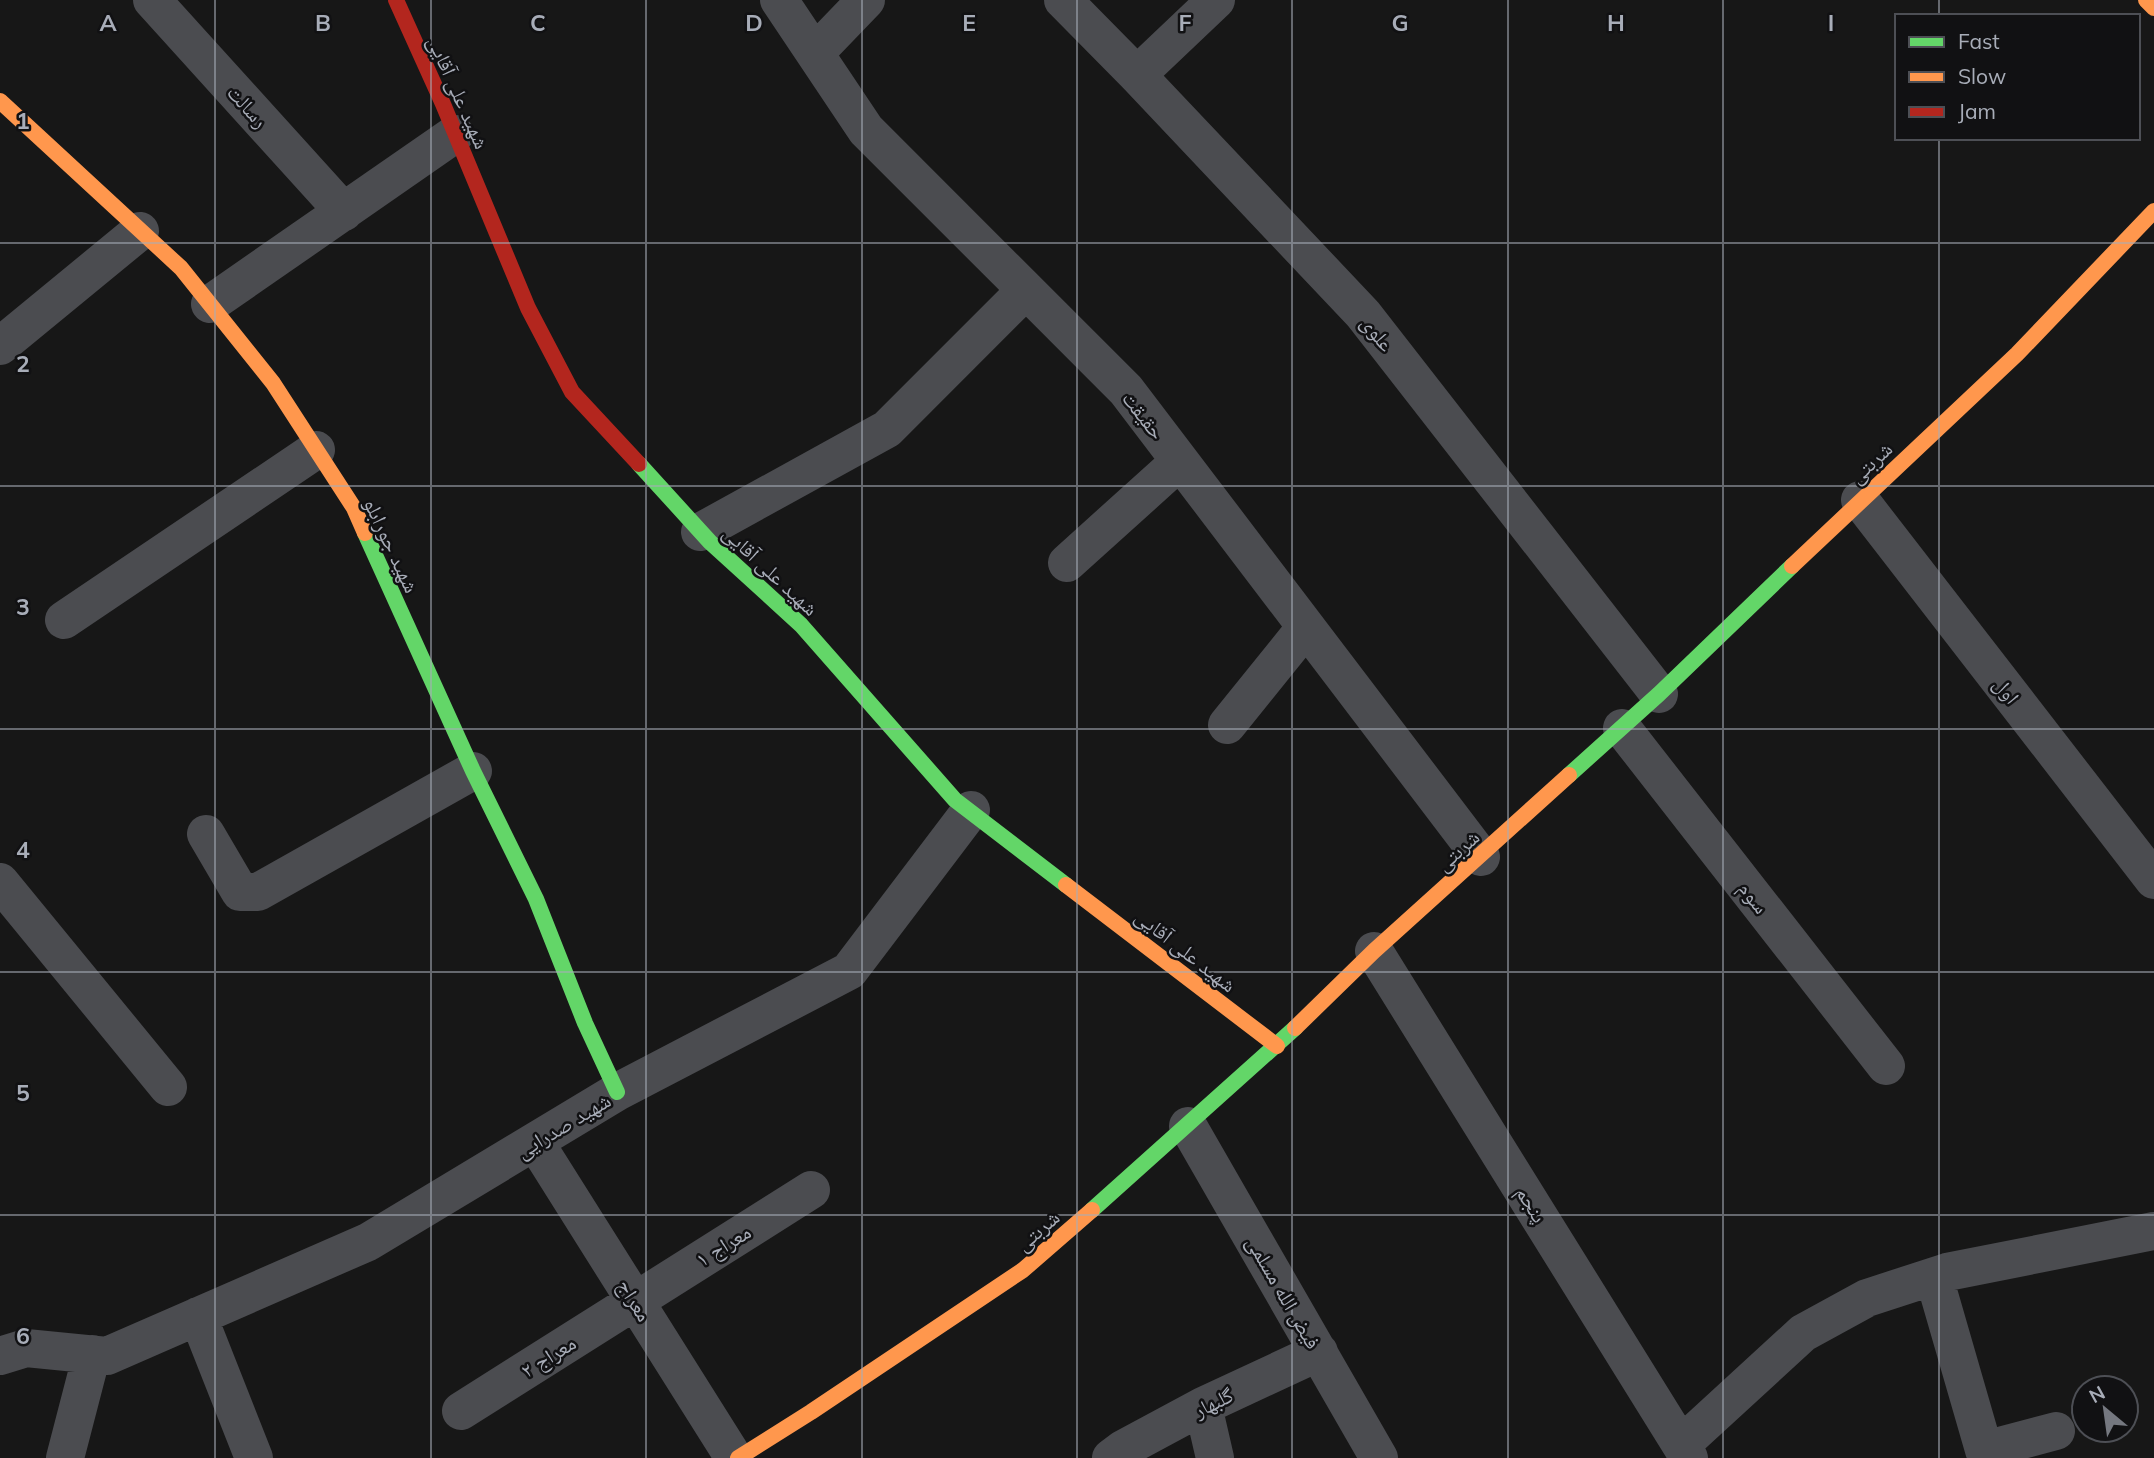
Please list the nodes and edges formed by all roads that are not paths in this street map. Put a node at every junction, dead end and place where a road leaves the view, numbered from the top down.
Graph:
1 (152, 0) edge
2 (396, 0) edge
3 (779, 0) edge
4 (866, 0) edge
5 (1063, 0) edge
6 (1216, 0) edge
7 (2146, 0) edge
8 (2154, 8) edge
9 (815, 53) junction
10 (1138, 75) junction
11 (0, 102) edge
12 (456, 134) junction
13 (2154, 211) edge
14 (344, 212) junction
15 (141, 231) junction
16 (1026, 290) junction
17 (210, 304) junction
18 (3, 339) edge
19 (316, 450) junction
20 (1180, 461) junction
21 (1860, 500) junction
22 (700, 532) junction
23 (1067, 564) dead end
24 (64, 620) dead end
25 (1306, 627) junction
26 (1659, 694) junction
27 (1227, 725) dead end
28 (1622, 728) junction
29 (473, 771) junction
30 (971, 810) junction
31 (206, 834) dead end
32 (1481, 857) junction
33 (2154, 880) edge
34 (0, 882) edge
35 (1374, 951) junction
36 (1277, 1046) junction
37 (1886, 1066) dead end
38 (168, 1087) dead end
39 (617, 1092) junction
40 (1188, 1126) junction
41 (535, 1142) junction
42 (811, 1190) dead end
43 (2154, 1231) edge
44 (1934, 1277) junction
45 (635, 1301) junction
46 (198, 1316) junction
47 (1320, 1352) junction
48 (92, 1354) junction
49 (1, 1355) edge
50 (1203, 1406) junction
51 (461, 1411) dead end
52 (2056, 1431) dead end
53 (1685, 1451) edge
54 (65, 1458) edge
55 (254, 1458) edge
56 (736, 1458) edge
57 (1111, 1458) edge
58 (1215, 1458) edge
59 (1379, 1458) edge

1 - 14 street, رسالت
2 - 12 street, شهید علی آقایی
3 - 9 street, حقیقت
4 - 9 street
5 - 10 street, علوی
6 - 10 street
7 - 8 street
9 - 16 street, حقیقت
10 - 26 street, علوی
11 - 15 street, شهید جورابلو
12 - 14 street
12 - 22 street, شهید علی آقایی
13 - 21 street, شربتی
14 - 17 street
15 - 17 street, شهید جورابلو
15 - 18 street
16 - 20 street, حقیقت
16 - 22 street
17 - 19 street, شهید جورابلو
19 - 24 street
19 - 29 street, شهید جورابلو
20 - 23 street
20 - 25 street, حقیقت
21 - 26 street, شربتی
21 - 33 street, اول
22 - 30 street, شهید علی آقایی
25 - 27 street
25 - 32 street, حقیقت
26 - 28 street, شربتی
28 - 32 street, شربتی
28 - 37 street, سوم
29 - 31 street
29 - 39 street, شهید جورابلو
30 - 36 street, شهید علی آقایی
30 - 39 street, شهید صدرایی
32 - 35 street, شربتی
34 - 38 street
35 - 36 street, شربتی
35 - 53 street, پنجم
36 - 40 street, شربتی
39 - 41 street, شهید صدرایی
40 - 47 street, فیض الله مسلمی
40 - 56 street, شربتی
41 - 45 street, معراج
41 - 46 street, شهید صدرایی
42 - 45 street, معراج ۱
43 - 44 street
44 - 52 street
44 - 53 street
45 - 51 street, معراج ۲
45 - 56 street, معراج
46 - 48 street, شهید صدرایی
46 - 55 street
47 - 50 street, گلبهار
47 - 59 street, فیض الله مسلمی
48 - 49 street, شهید صدرایی
48 - 54 street
50 - 57 street, گلبهار
50 - 58 street

